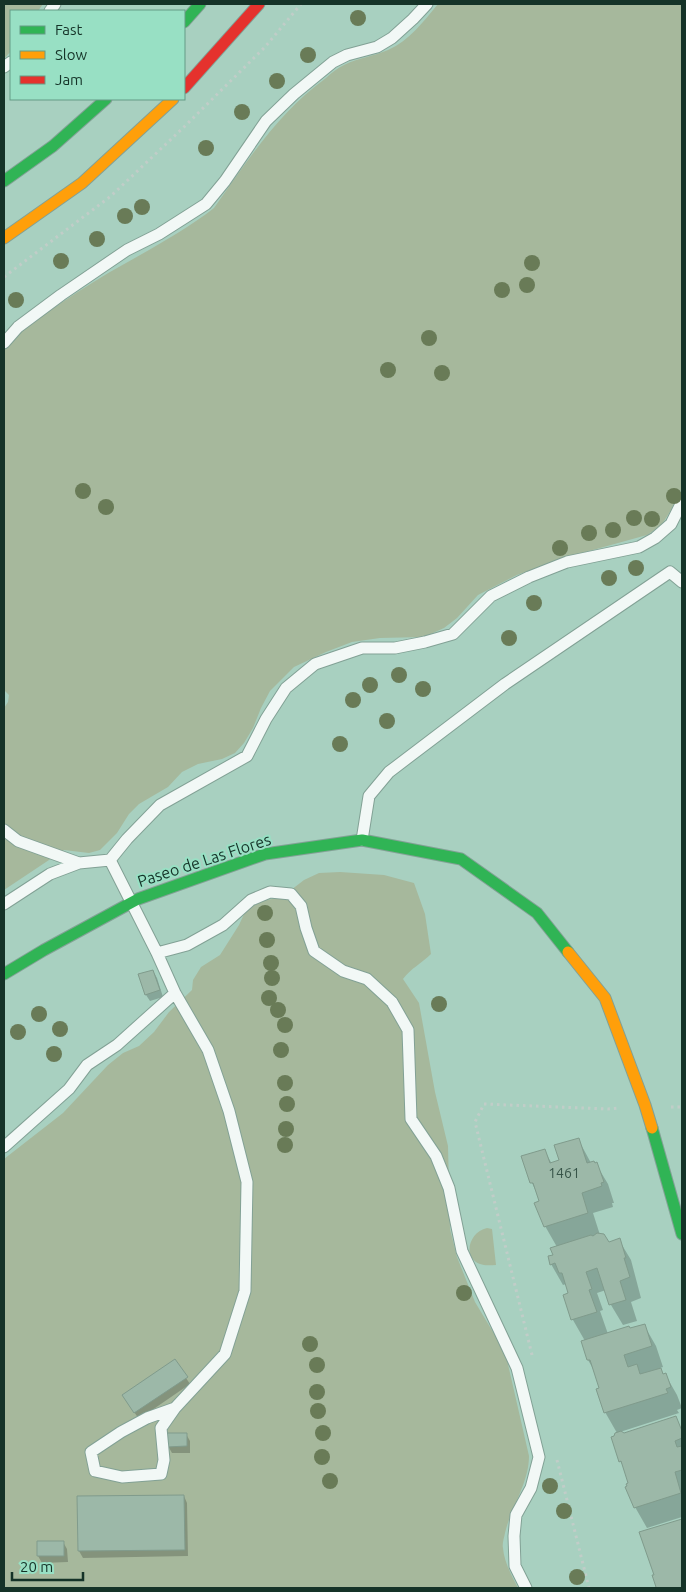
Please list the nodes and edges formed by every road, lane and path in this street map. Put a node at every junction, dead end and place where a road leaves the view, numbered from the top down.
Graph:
1 (200, 4) edge
2 (259, 4) edge
3 (427, 4) edge
4 (185, 21) edge
5 (185, 87) edge
6 (105, 100) edge
7 (172, 100) edge
8 (4, 181) edge
9 (4, 238) edge
10 (4, 343) edge
11 (682, 502) edge
12 (682, 582) edge
13 (4, 830) edge
14 (362, 840) junction
15 (110, 860) junction
16 (78, 862) junction
17 (131, 902) junction
18 (4, 904) edge
19 (157, 953) junction
20 (4, 974) edge
21 (175, 993) junction
22 (645, 1105) junction
23 (4, 1147) edge
24 (682, 1234) edge
25 (533, 1360) dead end
26 (175, 1408) junction
27 (556, 1455) dead end
28 (526, 1588) edge
29 (589, 1588) edge

1 - 4 street
2 - 5 street
3 - 10 lane
6 - 8 street
7 - 9 street
11 - 15 lane
12 - 14 lane
13 - 16 lane
14 - 17 street, Paseo de Las Flores
14 - 22 street, Paseo de Las Flores
15 - 16 lane
15 - 17 lane
16 - 18 lane
17 - 19 lane
17 - 20 street, Paseo de Las Flores
19 - 21 lane
19 - 28 lane
21 - 23 lane
21 - 26 lane
22 - 24 street, Paseo de Las Flores
22 - 25 path
26 - 26 lane
27 - 29 path

